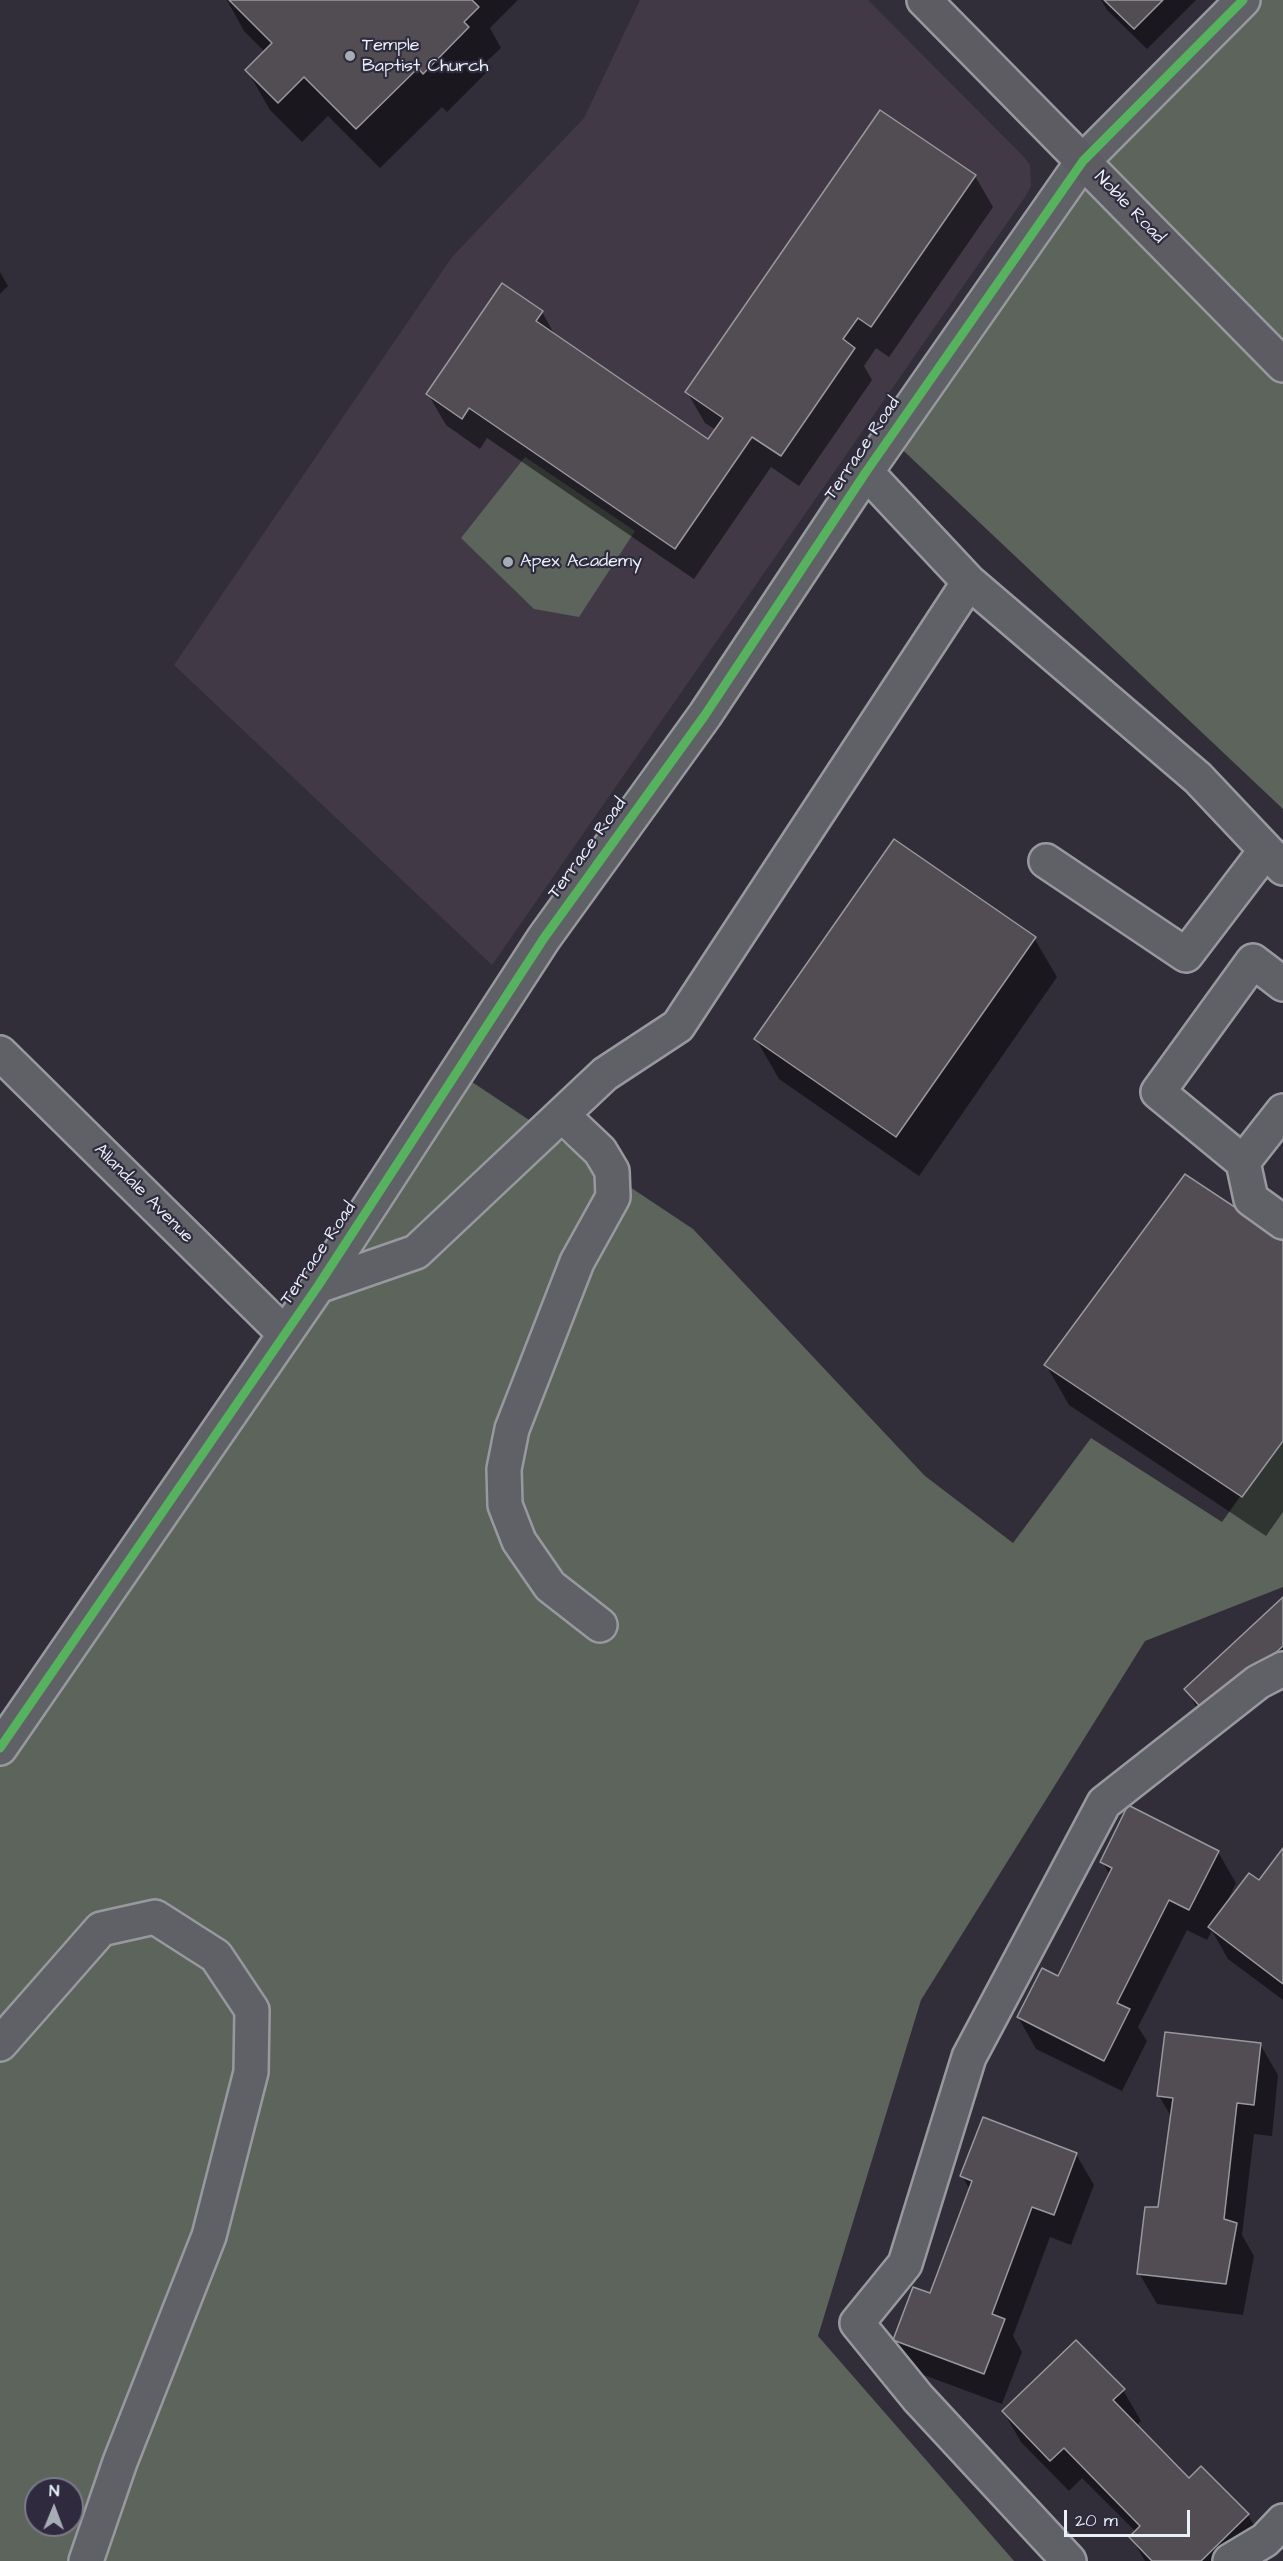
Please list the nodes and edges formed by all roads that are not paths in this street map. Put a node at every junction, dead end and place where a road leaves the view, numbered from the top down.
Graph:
1 (924, 0) edge
2 (1243, 0) edge
3 (1083, 161) junction
4 (1283, 365) edge
5 (866, 472) junction
6 (969, 582) junction
7 (1274, 859) edge
8 (1046, 861) dead end
9 (1283, 984) edge
10 (0, 1053) edge
11 (1283, 1111) edge
12 (562, 1115) junction
13 (1243, 1162) junction
14 (1283, 1222) edge
15 (318, 1286) junction
16 (285, 1334) junction
17 (600, 1625) dead end
18 (1283, 1669) edge
19 (0, 1748) edge
20 (0, 2044) edge
21 (1283, 2521) edge
22 (86, 2561) edge
23 (1070, 2561) edge
24 (1230, 2561) edge

1 - 3 main road, Noble Road
2 - 3 street, Terrace Road
3 - 4 main road, Noble Road
3 - 5 street, Terrace Road
5 - 6 street
5 - 15 street, Terrace Road
6 - 7 street
6 - 12 street
7 - 8 street
9 - 13 street
10 - 16 street, Allandale Avenue
11 - 13 street
12 - 15 street
12 - 17 street
13 - 14 street
15 - 16 street, Terrace Road
16 - 19 street, Terrace Road
18 - 23 street
20 - 22 street
21 - 24 street

